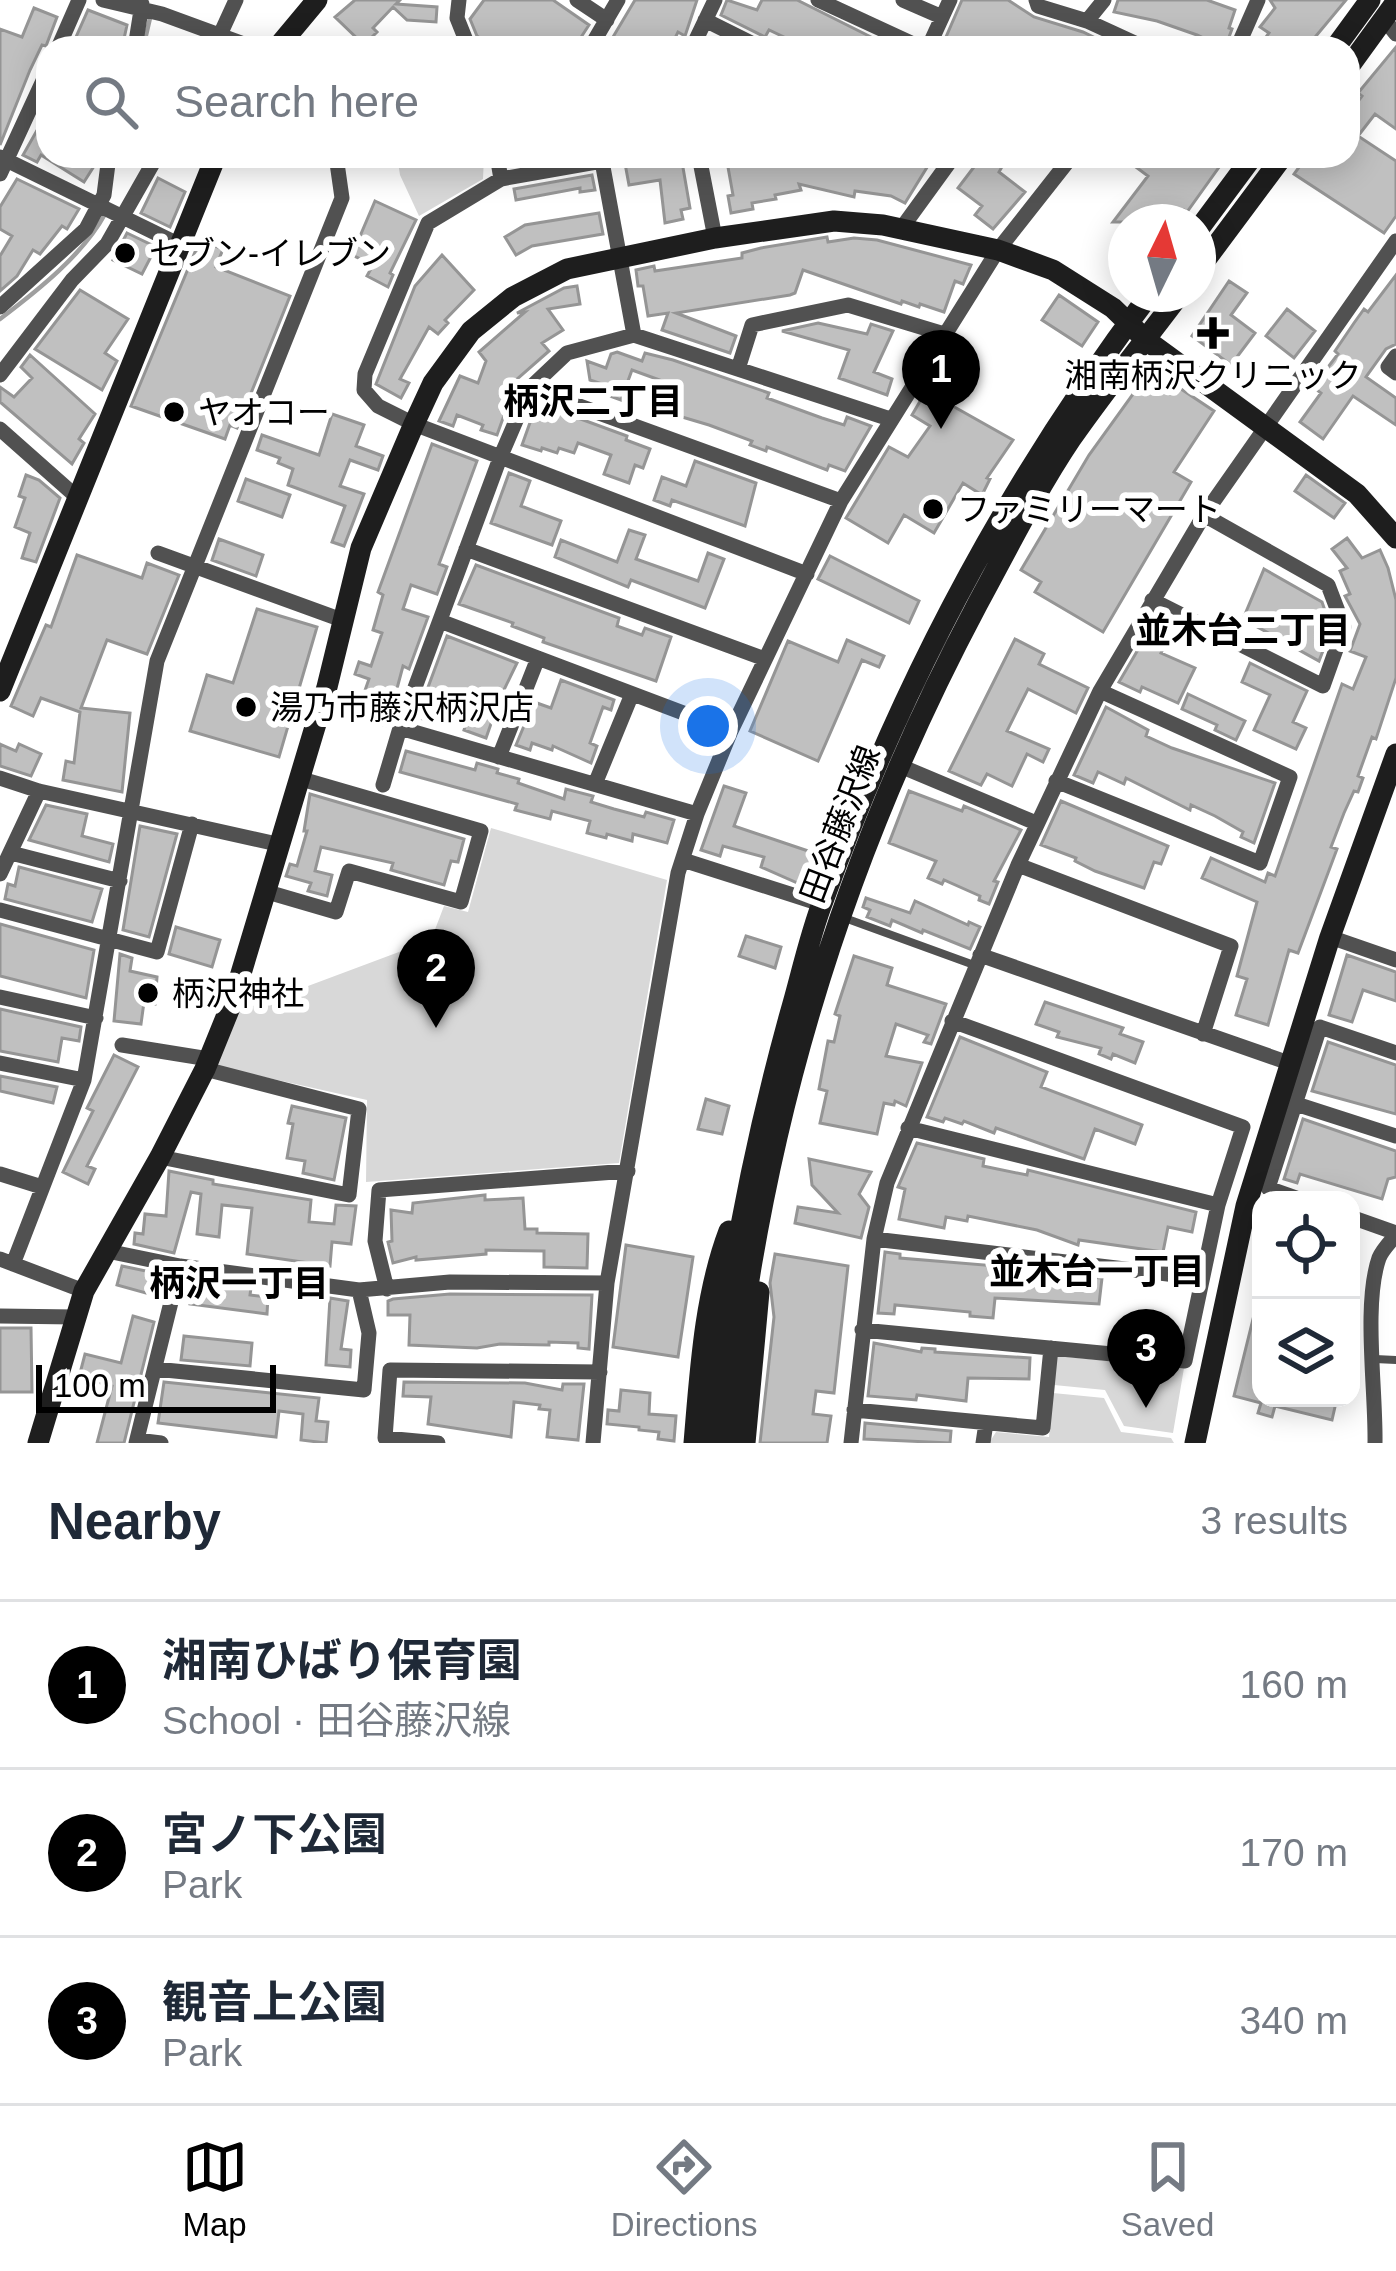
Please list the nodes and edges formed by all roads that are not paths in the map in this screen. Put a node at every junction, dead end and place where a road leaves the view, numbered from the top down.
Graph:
1 (79, 0) edge
2 (103, 0) edge
3 (236, 0) edge
4 (317, 0) edge
5 (459, 0) edge
6 (577, 0) edge
7 (618, 0) edge
8 (715, 0) edge
9 (818, 0) edge
10 (903, 0) edge
11 (950, 0) edge
12 (1036, 0) edge
13 (1104, 0) edge
14 (1258, 0) edge
15 (142, 4) edge
16 (162, 7) edge
17 (1377, 11) edge
18 (942, 17) junction
19 (607, 20) junction
20 (705, 20) junction
21 (1087, 21) junction
22 (63, 36) edge
23 (137, 36) edge
24 (210, 36) edge
25 (220, 36) edge
26 (288, 36) edge
27 (464, 36) edge
28 (597, 36) edge
29 (698, 36) edge
30 (737, 36) edge
31 (898, 36) edge
32 (932, 36) edge
33 (1117, 36) edge
34 (1242, 36) edge
35 (1349, 36) edge
36 (1360, 44) edge
37 (36, 95) edge
38 (3, 164) edge
39 (107, 168) edge
40 (151, 168) edge
41 (211, 168) edge
42 (338, 168) edge
43 (499, 168) edge
44 (557, 168) edge
45 (604, 168) edge
46 (701, 168) edge
47 (945, 168) edge
48 (1063, 168) edge
49 (1244, 168) edge
50 (1274, 168) edge
51 (501, 179) junction
52 (98, 205) junction
53 (1216, 206) edge
54 (124, 218) junction
55 (901, 229) junction
56 (715, 238) junction
57 (1396, 241) edge
58 (180, 245) junction
59 (1216, 246) edge
60 (998, 250) junction
61 (620, 257) junction
62 (0, 307) edge
63 (1136, 312) edge
64 (1167, 312) edge
65 (1127, 323) junction
66 (634, 334) junction
67 (944, 334) junction
68 (1146, 340) junction
69 (1396, 356) edge
70 (738, 369) junction
71 (1396, 373) edge
72 (0, 375) edge
73 (530, 388) junction
74 (890, 419) junction
75 (414, 424) junction
76 (1266, 426) junction
77 (0, 429) edge
78 (500, 458) junction
79 (79, 499) junction
80 (841, 501) junction
81 (1204, 515) junction
82 (1396, 538) edge
83 (466, 549) junction
84 (158, 554) dead end
85 (195, 569) junction
86 (807, 574) junction
87 (1152, 600) junction
88 (342, 620) junction
89 (440, 621) junction
90 (538, 658) junction
91 (764, 659) junction
92 (0, 691) edge
93 (1100, 691) junction
94 (632, 694) junction
95 (400, 728) junction
96 (731, 731) junction
97 (1396, 754) edge
98 (499, 757) junction
99 (898, 764) junction
100 (0, 778) edge
101 (298, 778) junction
102 (1056, 781) junction
103 (595, 784) junction
104 (382, 785) dead end
105 (38, 790) junction
106 (132, 811) junction
107 (697, 814) junction
108 (1036, 823) junction
109 (192, 824) junction
110 (278, 844) junction
111 (11, 854) junction
112 (683, 860) junction
113 (1018, 865) junction
114 (0, 874) edge
115 (120, 881) junction
116 (264, 891) junction
117 (0, 910) edge
118 (830, 910) junction
119 (1330, 937) junction
120 (110, 939) junction
121 (978, 960) junction
122 (1396, 960) edge
123 (0, 997) edge
124 (96, 1018) junction
125 (952, 1021) junction
126 (1203, 1034) junction
127 (122, 1045) dead end
128 (1396, 1053) edge
129 (1289, 1063) junction
130 (0, 1064) edge
131 (207, 1064) junction
132 (84, 1080) junction
133 (1296, 1104) junction
134 (908, 1128) junction
135 (1396, 1136) edge
136 (160, 1157) junction
137 (770, 1166) junction
138 (628, 1171) junction
139 (0, 1174) edge
140 (42, 1187) junction
141 (745, 1189) junction
142 (1276, 1191) edge
143 (1218, 1205) junction
144 (1360, 1220) edge
145 (1396, 1234) edge
146 (874, 1239) junction
147 (107, 1251) junction
148 (7, 1261) edge
149 (180, 1266) junction
150 (1201, 1278) junction
151 (608, 1283) junction
152 (387, 1289) junction
153 (358, 1290) junction
154 (84, 1291) junction
155 (0, 1316) edge
156 (75, 1317) junction
157 (862, 1330) junction
158 (1052, 1348) junction
159 (1375, 1359) junction
160 (1396, 1360) edge
161 (154, 1369) junction
162 (601, 1372) junction
163 (854, 1411) junction
164 (986, 1423) junction
165 (136, 1442) edge
166 (38, 1443) edge
167 (161, 1443) edge
168 (438, 1443) edge
169 (593, 1443) edge
170 (694, 1443) edge
171 (711, 1443) edge
172 (728, 1443) edge
173 (745, 1443) edge
174 (851, 1443) edge
175 (983, 1443) edge
176 (1195, 1443) edge
177 (1375, 1443) edge

1 - 22 street
2 - 15 street
3 - 25 street
4 - 26 street
5 - 27 street
6 - 19 street
7 - 19 street
8 - 20 street
9 - 31 street
10 - 18 street
11 - 18 street
12 - 21 street
13 - 21 street
14 - 34 street
15 - 16 street
15 - 23 street
16 - 24 street
17 - 35 street
17 - 36 street
18 - 32 street
19 - 28 street
20 - 29 street
20 - 30 street
21 - 33 street
37 - 38 street
38 - 52 street
39 - 52 street
40 - 54 street
41 - 58 street
42 - 85 street
43 - 51 street
44 - 51 street
45 - 61 street
46 - 56 street
47 - 55 street
48 - 60 street
49 - 53 street
50 - 59 street
51 - 75 street
52 - 54 street
52 - 62 street
54 - 58 street
54 - 72 street
55 - 56 street
55 - 60 street
56 - 61 street
57 - 76 street
58 - 79 street
60 - 65 street
60 - 67 street
61 - 66 street
61 - 75 street
63 - 65 street, 田谷藤沢線
64 - 68 street, 田谷藤沢線
65 - 68 street
65 - 118 street, 田谷藤沢線
66 - 70 street
66 - 73 street
67 - 70 street
67 - 74 street
68 - 76 street
68 - 99 street, 田谷藤沢線
69 - 71 street
70 - 74 street
73 - 78 street
73 - 80 street
74 - 80 street
75 - 78 street
75 - 88 street
76 - 81 street
76 - 82 street
77 - 79 street
78 - 83 street
78 - 86 street
79 - 92 street
80 - 86 street
81 - 87 street
81 - 87 street
83 - 89 street
83 - 91 street
84 - 85 street
85 - 88 street
85 - 106 street
86 - 91 street
87 - 93 street
88 - 101 street
89 - 90 street
89 - 95 street
90 - 94 street
90 - 98 street
91 - 96 street
93 - 102 street
93 - 102 street
94 - 96 street
94 - 103 street
95 - 98 street
95 - 104 street
96 - 107 street
97 - 119 street
98 - 103 street
99 - 108 street
99 - 118 street, 田谷藤沢線
100 - 105 street
101 - 110 street
101 - 116 street
102 - 108 street
103 - 107 street
105 - 106 street
105 - 111 street
106 - 109 street
106 - 115 street
107 - 112 street
108 - 113 street
109 - 110 street
109 - 120 street
110 - 116 street
111 - 114 street
111 - 115 street
112 - 118 street
112 - 138 street
113 - 121 street
113 - 126 street
115 - 120 street
116 - 131 street
117 - 120 street
118 - 121 lane
118 - 137 street, 田谷藤沢線
118 - 141 street, 田谷藤沢線
119 - 122 street
119 - 129 street
120 - 124 street
121 - 125 street
121 - 126 street
123 - 124 street
124 - 132 street
125 - 134 street
125 - 143 street
126 - 129 street
127 - 131 street
128 - 133 street
129 - 176 street
130 - 132 street
131 - 136 street
131 - 136 street
132 - 140 street
133 - 135 street
133 - 142 street
134 - 143 street
134 - 146 street
136 - 147 street
137 - 172 street, 田谷藤沢線
137 - 173 street
138 - 151 street
138 - 152 street
139 - 140 street
140 - 148 street
141 - 170 street
141 - 171 street, 田谷藤沢線
143 - 150 street
144 - 145 street
145 - 159 street
146 - 150 street
146 - 157 street
147 - 149 street
147 - 154 street
148 - 154 street
149 - 153 street
149 - 161 street
150 - 158 street
151 - 152 street
151 - 162 street
152 - 153 street
153 - 161 street
154 - 156 street
155 - 156 street
156 - 166 street
157 - 158 street
157 - 163 street
158 - 164 street
159 - 160 lane
159 - 177 street
161 - 165 street
162 - 168 street
162 - 169 street
163 - 164 street
163 - 174 street
164 - 175 street
165 - 167 street

